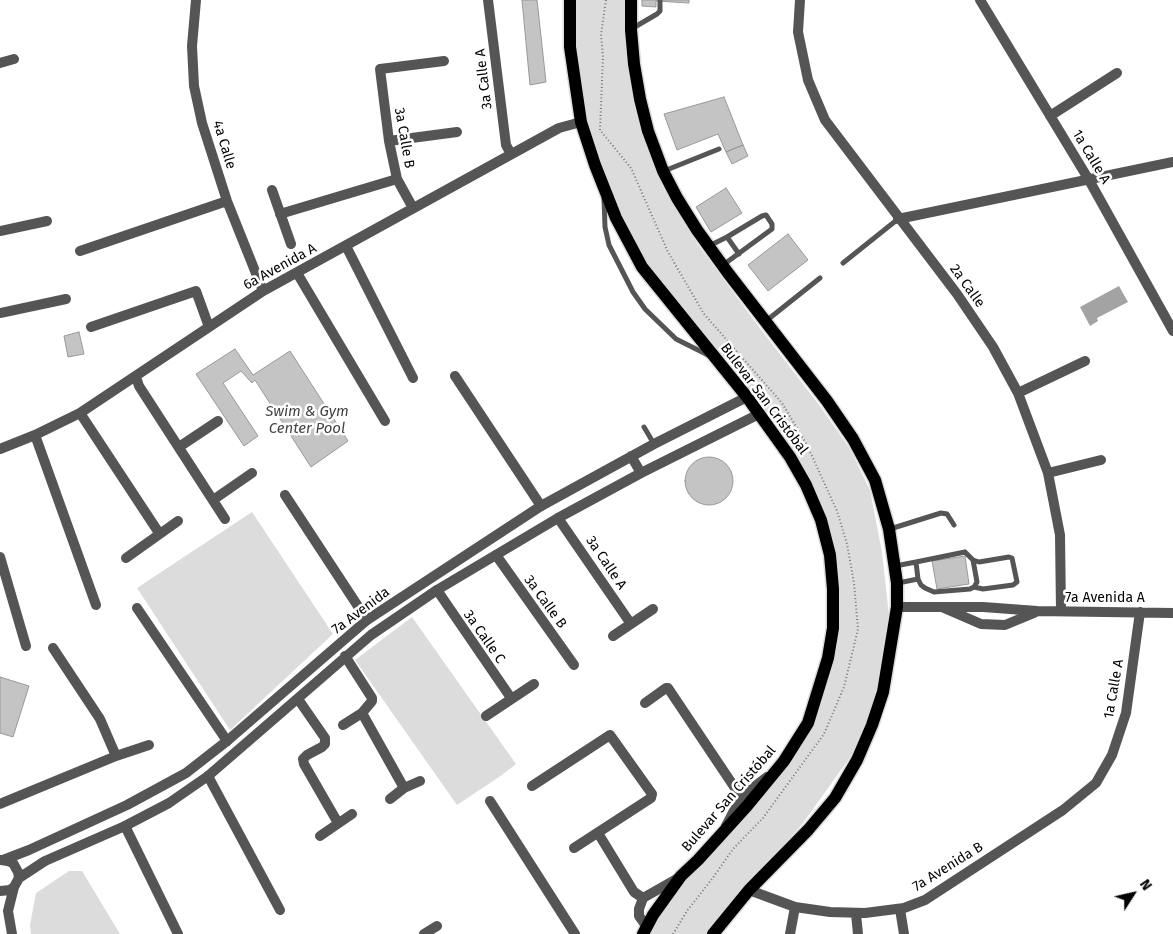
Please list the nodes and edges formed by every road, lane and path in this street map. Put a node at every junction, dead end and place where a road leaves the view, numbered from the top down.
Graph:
1 (196, 0) edge
2 (488, 0) edge
3 (570, 0) edge
4 (606, 0) edge
5 (630, 0) edge
6 (800, 0) edge
7 (980, 0) edge
8 (660, 1) edge
9 (631, 30) junction
10 (14, 60) dead end
11 (444, 61) dead end
12 (0, 63) edge
13 (1117, 73) dead end
14 (1050, 116) junction
15 (581, 122) junction
16 (457, 132) dead end
17 (389, 141) junction
18 (719, 149) dead end
19 (511, 154) junction
20 (1173, 162) edge
21 (663, 172) junction
22 (397, 180) junction
23 (1090, 180) junction
24 (272, 190) dead end
25 (605, 191) junction
26 (227, 201) junction
27 (414, 208) junction
28 (280, 214) junction
29 (898, 219) junction
30 (47, 221) dead end
31 (0, 231) edge
32 (727, 237) junction
33 (291, 244) dead end
34 (346, 246) junction
35 (709, 246) junction
36 (80, 251) dead end
37 (739, 254) junction
38 (844, 263) dead end
39 (723, 266) junction
40 (297, 273) junction
41 (820, 278) dead end
42 (263, 291) junction
43 (66, 299) dead end
44 (0, 313) edge
45 (766, 322) junction
46 (91, 327) dead end
47 (209, 327) junction
48 (1173, 331) edge
49 (714, 357) junction
50 (1084, 361) dead end
51 (455, 376) dead end
52 (136, 377) junction
53 (414, 378) dead end
54 (1018, 392) junction
55 (747, 397) junction
56 (80, 413) junction
57 (759, 414) junction
58 (218, 421) dead end
59 (385, 421) dead end
60 (644, 427) dead end
61 (35, 435) junction
62 (654, 444) junction
63 (179, 447) junction
64 (0, 449) edge
65 (632, 456) junction
66 (1101, 460) dead end
67 (1048, 472) junction
68 (252, 473) dead end
69 (641, 473) junction
70 (285, 495) dead end
71 (213, 500) junction
72 (540, 506) junction
73 (558, 518) junction
74 (225, 519) dead end
75 (178, 521) dead end
76 (954, 525) dead end
77 (889, 529) junction
78 (159, 533) junction
79 (496, 555) junction
80 (0, 557) edge
81 (126, 558) dead end
82 (973, 560) junction
83 (916, 562) junction
84 (895, 566) junction
85 (918, 580) junction
86 (897, 583) junction
87 (974, 586) junction
88 (437, 590) junction
89 (96, 605) dead end
90 (896, 607) junction
91 (940, 607) junction
92 (137, 608) dead end
93 (653, 609) dead end
94 (1037, 611) junction
95 (1061, 611) junction
96 (1140, 612) junction
97 (1173, 612) edge
98 (367, 620) junction
99 (631, 624) junction
100 (613, 636) dead end
101 (26, 646) dead end
102 (53, 648) dead end
103 (345, 656) junction
104 (574, 664) dead end
105 (534, 684) dead end
106 (511, 698) junction
107 (298, 699) junction
108 (645, 703) dead end
109 (362, 713) junction
110 (486, 716) dead end
111 (343, 725) dead end
112 (227, 741) junction
113 (149, 746) dead end
114 (116, 756) junction
115 (774, 772) junction
116 (208, 776) junction
117 (420, 781) dead end
118 (532, 786) dead end
119 (404, 788) junction
120 (741, 797) junction
121 (390, 799) dead end
122 (490, 801) dead end
123 (0, 804) edge
124 (1063, 810) joint
125 (352, 814) dead end
126 (338, 823) junction
127 (126, 826) junction
128 (598, 833) junction
129 (320, 836) dead end
130 (720, 836) junction
131 (574, 848) dead end
132 (2, 860) edge
133 (681, 876) junction
134 (16, 882) junction
135 (749, 890) junction
136 (0, 891) edge
137 (643, 898) junction
138 (795, 907) junction
139 (900, 909) junction
140 (280, 910) dead end
141 (856, 914) junction
142 (438, 926) dead end
143 (642, 931) edge
144 (12, 934) edge
145 (178, 934) edge
146 (424, 934) edge
147 (575, 934) edge
148 (673, 934) edge
149 (713, 934) edge
150 (790, 934) edge
151 (858, 934) edge
152 (904, 934) edge

1 - 26 street, 4a Calle
2 - 19 street, 3a Calle A
3 - 15 main road, Bulevar San Cristóbal
4 - 148 path
5 - 9 main road
6 - 29 street, 2a Calle
7 - 14 street, 1a Calle A
8 - 9 lane
9 - 21 main road
10 - 12 street
11 - 17 street, 3a Calle B
13 - 14 street
14 - 23 street, 1a Calle A
15 - 19 street, 6a Avenida A
15 - 25 main road, Bulevar San Cristóbal
16 - 17 street
17 - 22 street, 3a Calle B
18 - 21 lane
19 - 27 street, 6a Avenida A
20 - 23 street
21 - 35 main road
22 - 27 street, 3a Calle B
22 - 28 street
23 - 29 street
23 - 48 street, 1a Calle A
24 - 28 street
25 - 49 main road, Bulevar San Cristóbal
25 - 49 lane
26 - 36 street
26 - 42 street, 4a Calle
27 - 34 street, 6a Avenida A
28 - 33 street
29 - 38 lane
29 - 54 street, 2a Calle
30 - 31 street
32 - 35 lane
32 - 37 lane
32 - 37 lane
34 - 40 street, 6a Avenida A
34 - 53 street
35 - 39 main road
37 - 39 lane
39 - 45 main road
40 - 42 street, 6a Avenida A
40 - 59 street
41 - 45 lane
42 - 47 street, 6a Avenida A
43 - 44 street
45 - 77 main road
46 - 47 street
47 - 52 street, 6a Avenida A
49 - 55 main road, Bulevar San Cristóbal
50 - 54 street
51 - 72 street
52 - 56 street, 6a Avenida A
52 - 63 street
54 - 67 street, 2a Calle
55 - 57 main road, Bulevar San Cristóbal
55 - 62 street, 7a Avenida
56 - 61 street, 6a Avenida A
56 - 78 street
57 - 69 street, 7a Avenida
57 - 115 main road, Bulevar San Cristóbal
58 - 63 street
60 - 62 lane
61 - 64 street, 6a Avenida A
61 - 89 street
62 - 65 street, 7a Avenida
63 - 71 street
65 - 69 street
65 - 72 street, 7a Avenida
66 - 67 street
67 - 95 street, 2a Calle
68 - 71 street
69 - 73 street, 7a Avenida
70 - 98 street
71 - 74 street
72 - 98 street, 7a Avenida
73 - 79 street, 7a Avenida
73 - 99 street, 3a Calle A
75 - 78 street
76 - 77 lane
77 - 84 main road
78 - 81 street
79 - 88 street, 7a Avenida
79 - 104 street, 3a Calle B
80 - 101 street
82 - 83 lane
82 - 87 lane
82 - 87 lane
83 - 84 lane
83 - 85 lane
84 - 86 main road
85 - 86 lane
85 - 87 lane
86 - 90 main road
88 - 103 street, 7a Avenida
88 - 106 street, 3a Calle C
90 - 91 street, 7a Avenida A
90 - 135 main road
91 - 94 street, 7a Avenida A
91 - 94 street, 7a Avenida A
92 - 112 street
93 - 99 street
94 - 95 street, 7a Avenida A
95 - 96 street, 7a Avenida A
96 - 97 street, 7a Avenida A
96 - 124 street, 1a Calle A
98 - 112 street, 7a Avenida
99 - 100 street
102 - 114 street
103 - 107 street, 7a Avenida
103 - 109 street
105 - 106 street
106 - 110 street
107 - 116 street, 7a Avenida
107 - 126 street
108 - 120 street
109 - 111 street
109 - 119 street
112 - 132 street, 7a Avenida
113 - 114 street
114 - 123 street
115 - 120 street
115 - 130 main road, Bulevar San Cristóbal
116 - 127 street, 7a Avenida
116 - 140 street
117 - 119 street
118 - 128 street
119 - 121 street
120 - 130 street
122 - 147 street
124 - 139 street, 7a Avenida B
125 - 126 street
126 - 129 street
127 - 134 street, 7a Avenida
127 - 145 street
128 - 131 street
128 - 137 street
130 - 133 main road, Bulevar San Cristóbal
132 - 134 street
133 - 137 street
133 - 143 main road, Bulevar San Cristóbal
134 - 136 street, 7a Avenida
134 - 144 street
135 - 138 street, 7a Avenida B
135 - 149 main road
137 - 143 street
138 - 141 street, 7a Avenida B
138 - 150 street
139 - 141 street, 7a Avenida B
139 - 152 street
141 - 151 street
142 - 146 street

